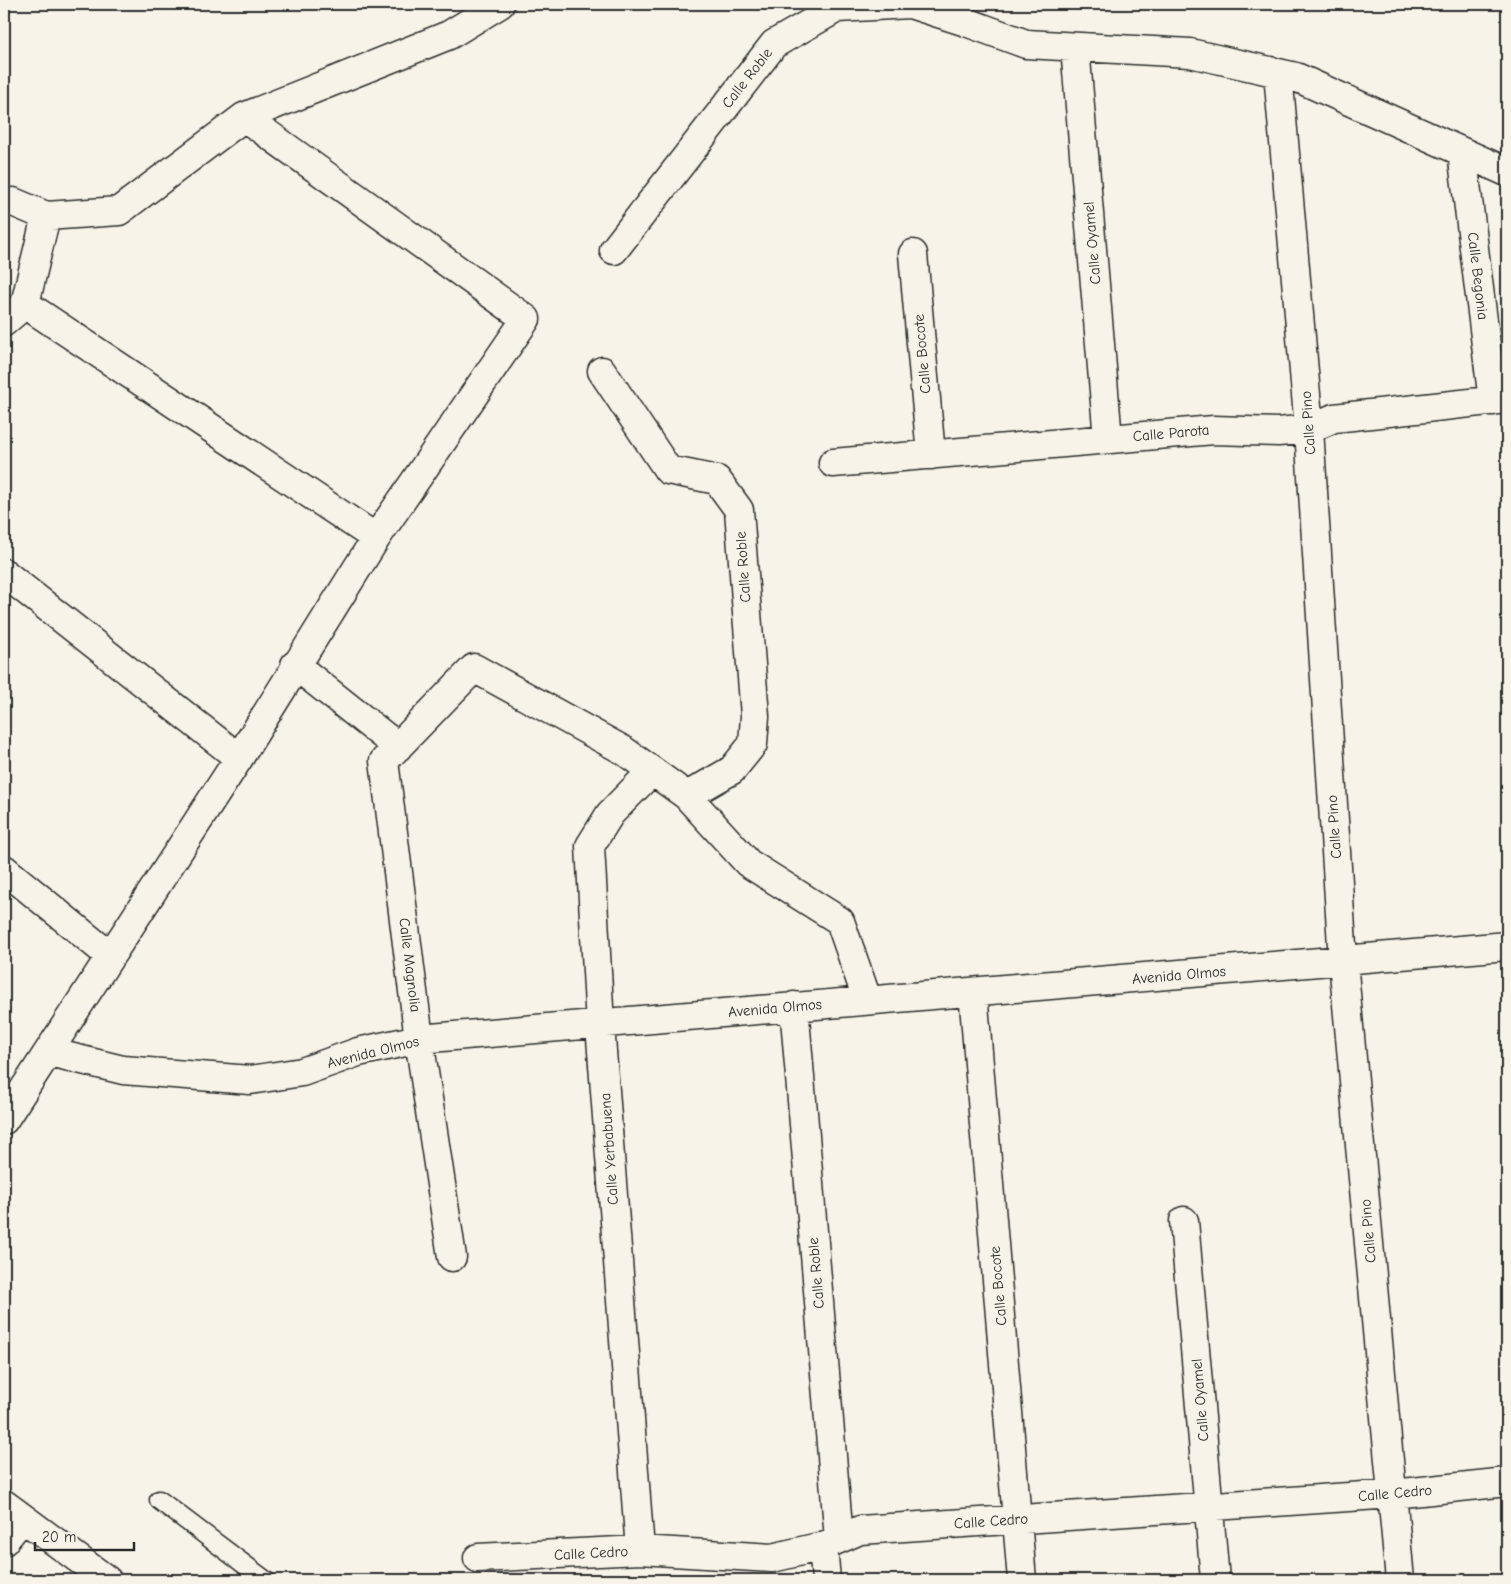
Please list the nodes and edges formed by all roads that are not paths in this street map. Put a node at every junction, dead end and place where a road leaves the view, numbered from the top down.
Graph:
1 (500, 4) edge
2 (949, 13) edge
3 (1075, 47) junction
4 (1278, 73) junction
5 (244, 116) junction
6 (1462, 152) junction
7 (1507, 172) edge
8 (4, 202) edge
9 (46, 216) junction
10 (614, 250) dead end
11 (913, 254) dead end
12 (26, 304) junction
13 (4, 322) edge
14 (602, 371) dead end
15 (1500, 400) edge
16 (1309, 429) junction
17 (1108, 439) junction
18 (931, 455) junction
19 (833, 462) dead end
20 (376, 538) junction
21 (4, 573) edge
22 (295, 665) junction
23 (391, 754) junction
24 (239, 758) junction
25 (652, 771) junction
26 (687, 796) junction
27 (4, 869) edge
28 (1507, 946) edge
29 (110, 956) junction
30 (1343, 961) junction
31 (973, 992) junction
32 (867, 999) junction
33 (794, 1006) junction
34 (600, 1025) junction
35 (419, 1039) junction
36 (49, 1052) junction
37 (4, 1120) edge
38 (1184, 1221) dead end
39 (452, 1257) dead end
40 (1507, 1482) edge
41 (1393, 1494) junction
42 (159, 1500) dead end
43 (1208, 1506) junction
44 (13, 1512) edge
45 (1017, 1519) junction
46 (4, 1541) edge
47 (831, 1542) junction
48 (640, 1550) junction
49 (478, 1558) dead end
50 (107, 1580) edge
51 (265, 1580) edge
52 (826, 1580) edge
53 (1022, 1580) edge
54 (1215, 1580) edge
55 (1400, 1580) edge

1 - 5 street
2 - 3 street, Calle Roble
2 - 10 street, Calle Roble
3 - 4 street, Calle Roble
3 - 17 street, Calle Oyamel
4 - 6 street, Calle Roble
4 - 16 street, Calle Pino
5 - 9 street
5 - 20 street
6 - 7 street, Calle Roble
6 - 15 street, Calle Begonia
8 - 9 street
9 - 12 street
11 - 18 street, Calle Bocote
12 - 13 street
12 - 20 street
14 - 26 street, Calle Roble
15 - 16 street, Calle Parota
16 - 17 street, Calle Parota
16 - 30 street, Calle Pino
17 - 18 street, Calle Parota
18 - 19 street, Calle Parota
20 - 22 street
21 - 24 street
22 - 23 street
22 - 24 street
23 - 25 street
23 - 35 street, Calle Magnolia
24 - 29 street
25 - 26 street
25 - 34 street, Calle Yerbabuena
26 - 32 street
27 - 29 street
28 - 30 street, Avenida Olmos
29 - 36 street
30 - 31 street, Avenida Olmos
30 - 41 street, Calle Pino
31 - 32 street, Avenida Olmos
31 - 45 street, Calle Bocote
32 - 33 street, Avenida Olmos
33 - 34 street, Avenida Olmos
33 - 47 street, Calle Roble
34 - 35 street, Avenida Olmos
34 - 48 street, Calle Yerbabuena
35 - 36 street, Avenida Olmos
35 - 39 street, Calle Magnolia
36 - 37 street
38 - 43 street, Calle Oyamel
40 - 41 street, Calle Cedro
41 - 43 street, Calle Cedro
41 - 55 street, Calle Pino
42 - 51 lane
43 - 45 street, Calle Cedro
43 - 54 street, Calle Oyamel
44 - 46 street
44 - 50 street
45 - 47 street, Calle Cedro
45 - 53 street, Calle Bocote
47 - 48 street, Calle Cedro
47 - 52 street, Calle Roble
48 - 49 street, Calle Cedro

